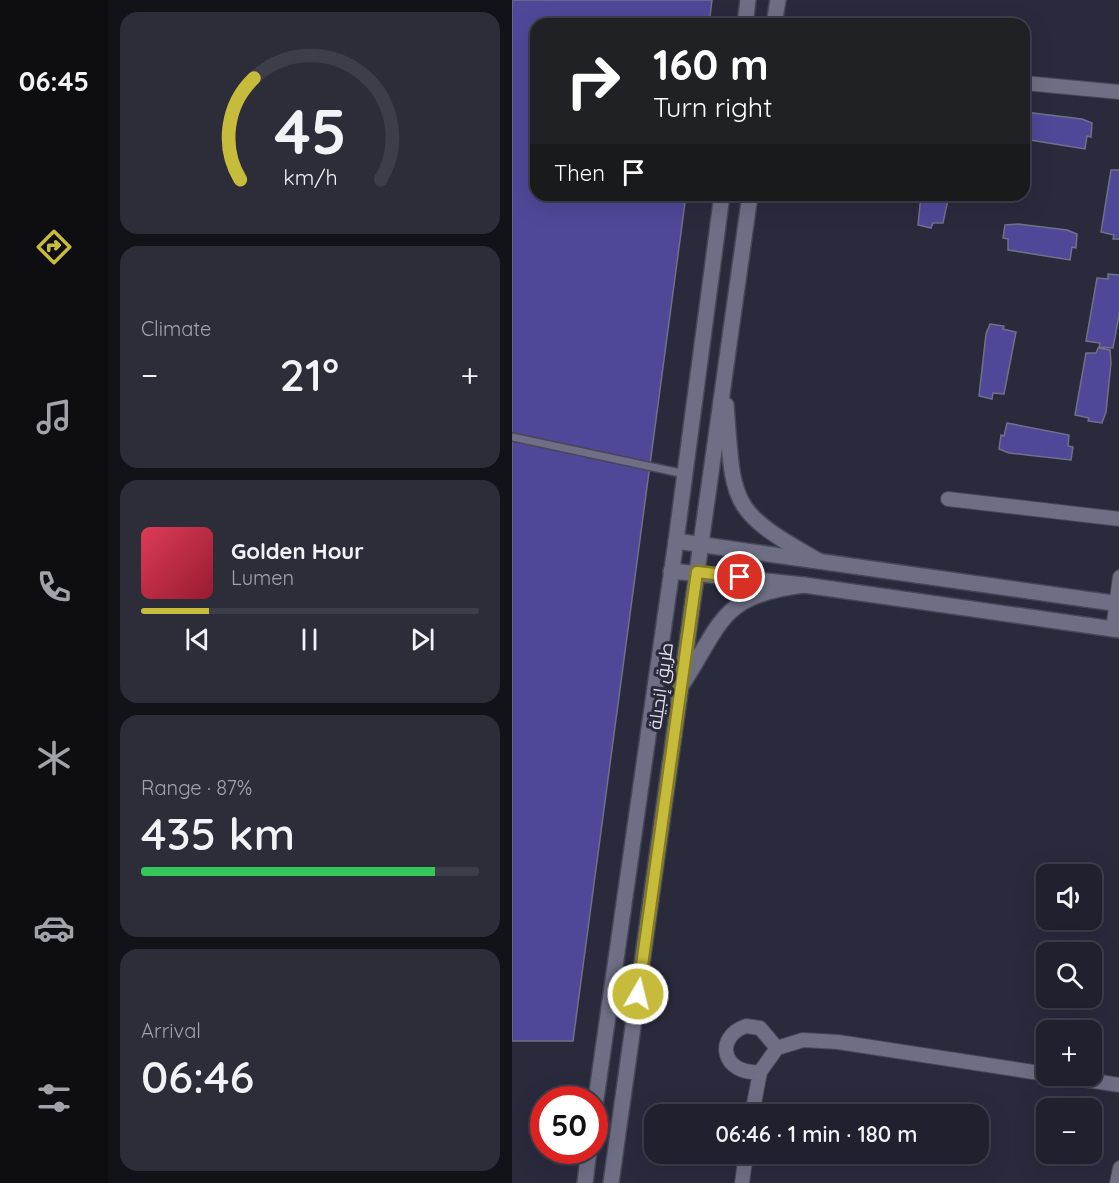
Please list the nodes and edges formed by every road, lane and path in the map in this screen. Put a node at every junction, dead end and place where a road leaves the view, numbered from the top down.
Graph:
1 (748, 0) edge
2 (778, 0) edge
3 (746, 18) edge
4 (775, 18) edge
5 (1030, 84) edge
6 (1120, 92) edge
7 (721, 201) edge
8 (749, 201) edge
9 (724, 376) junction
10 (512, 437) edge
11 (685, 474) junction
12 (948, 499) dead end
13 (1120, 519) edge
14 (676, 541) junction
15 (700, 544) junction
16 (819, 561) junction
17 (671, 571) junction
18 (697, 572) junction
19 (1120, 577) edge
20 (804, 585) junction
21 (1118, 604) edge
22 (1116, 630) edge
23 (680, 688) junction
24 (777, 1048) junction
25 (760, 1072) junction
26 (1036, 1072) edge
27 (1102, 1082) edge
28 (1120, 1085) edge
29 (598, 1086) edge
30 (754, 1104) edge
31 (587, 1164) edge
32 (745, 1164) edge
33 (1120, 1168) edge
34 (585, 1183) edge
35 (611, 1183) edge
36 (742, 1183) edge
37 (1117, 1183) edge

1 - 3 main road
2 - 4 main road
5 - 6 street
7 - 11 main road, طريق إنجيلة
8 - 9 main road, طريق إنجيلة
9 - 15 main road, طريق إنجيلة
9 - 16 main road
10 - 11 lane
11 - 14 main road, طريق إنجيلة
12 - 13 street
14 - 15 main road
14 - 17 main road, طريق إنجيلة
15 - 16 main road
15 - 18 main road, طريق إنجيلة
16 - 21 main road
17 - 18 main road
17 - 29 main road, طريق إنجيلة
18 - 20 main road
18 - 23 main road, طريق إنجيلة
19 - 21 street
20 - 22 main road
20 - 23 main road
21 - 22 street
23 - 35 main road, طريق إنجيلة
24 - 25 street
24 - 25 street
24 - 26 street
25 - 30 street
27 - 28 street
31 - 34 main road
32 - 36 street
33 - 37 street

